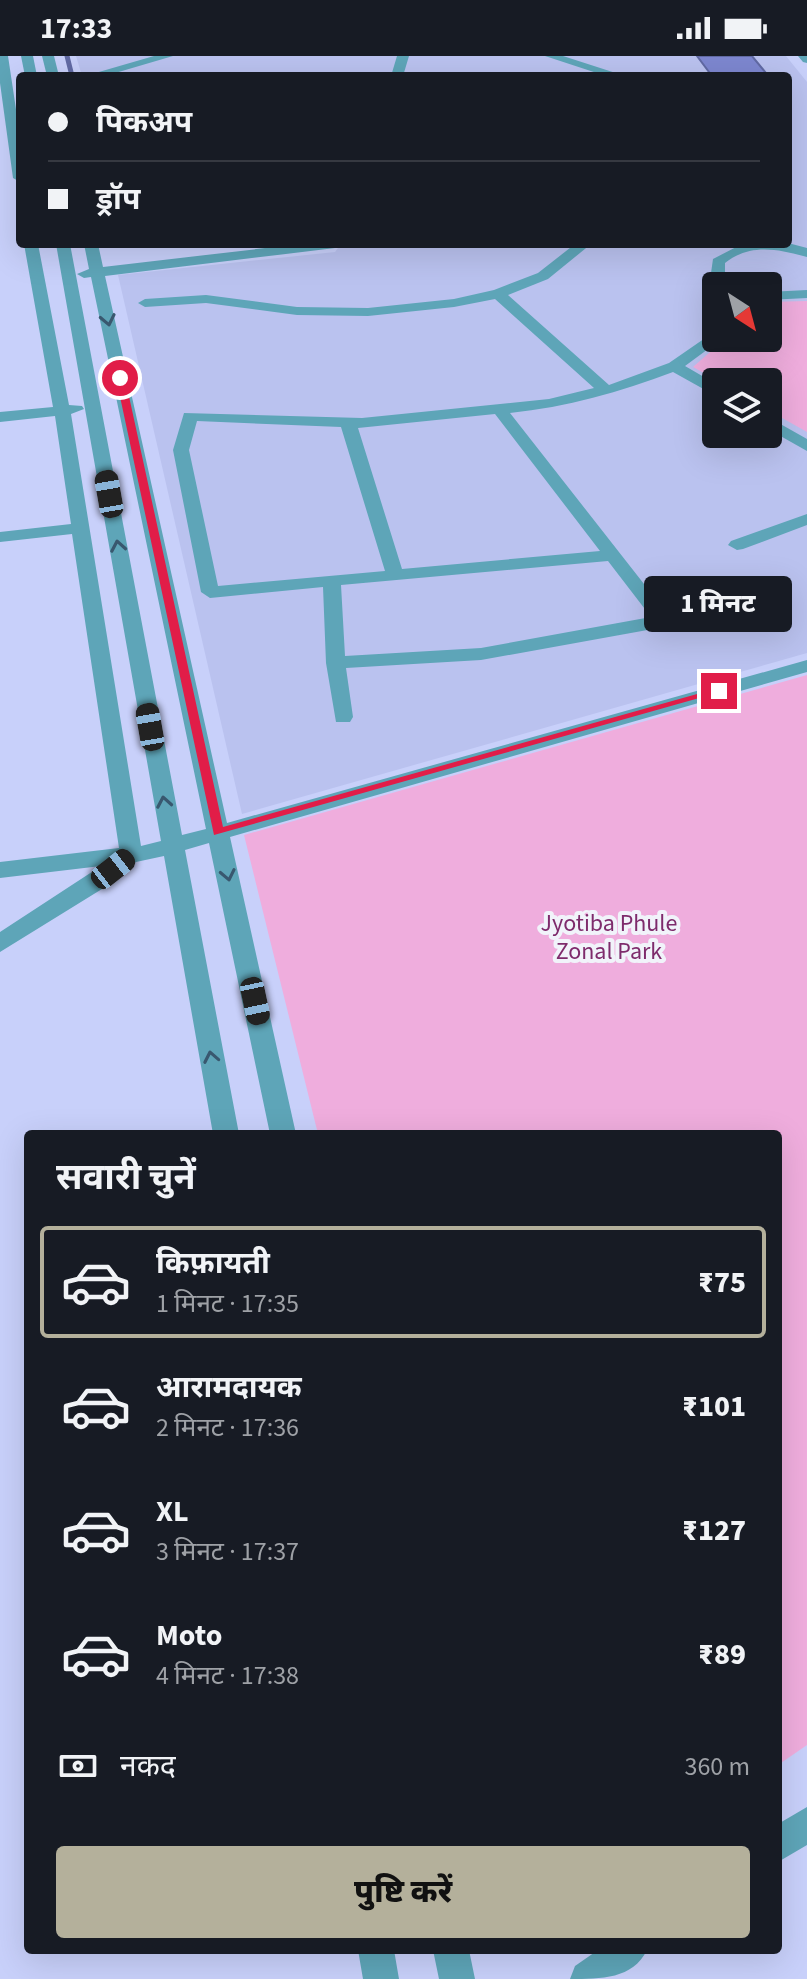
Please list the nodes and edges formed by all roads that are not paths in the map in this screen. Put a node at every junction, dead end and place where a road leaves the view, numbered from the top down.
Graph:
1 (2, 56) edge
2 (167, 56) edge
3 (551, 56) edge
4 (106, 72) edge
5 (605, 72) edge
6 (3, 84) edge
7 (16, 135) edge
8 (32, 248) edge
9 (64, 248) edge
10 (92, 248) edge
11 (301, 248) edge
12 (579, 248) edge
13 (740, 248) edge
14 (788, 248) edge
15 (807, 253) edge
16 (97, 272) junction
17 (718, 272) edge
18 (69, 276) junction
19 (498, 294) junction
20 (807, 294) edge
21 (782, 295) edge
22 (145, 303) dead end
23 (702, 347) edge
24 (674, 366) junction
25 (702, 383) edge
26 (605, 390) junction
27 (126, 404) junction
28 (93, 407) junction
29 (499, 409) junction
30 (62, 410) junction
31 (0, 417) edge
32 (348, 423) junction
33 (782, 431) edge
34 (807, 446) edge
35 (807, 519) edge
36 (80, 528) junction
37 (0, 537) edge
38 (737, 545) dead end
39 (613, 555) junction
40 (395, 575) junction
41 (332, 583) junction
42 (336, 663) junction
43 (807, 666) edge
44 (343, 717) dead end
45 (219, 832) junction
46 (172, 846) junction
47 (131, 854) junction
48 (0, 870) edge
49 (0, 943) edge
50 (225, 1130) edge
51 (282, 1130) edge
52 (807, 1824) edge
53 (782, 1842) edge
54 (377, 1954) edge
55 (452, 1954) edge
56 (623, 1954) edge
57 (381, 1979) edge
58 (457, 1979) edge
59 (588, 1979) edge

1 - 6 street
2 - 4 street
3 - 5 street
6 - 7 street
8 - 30 street
9 - 18 street
10 - 16 street
11 - 16 street
12 - 19 street
13 - 17 street
14 - 15 street
16 - 18 street
16 -> 27 street
18 - 28 street
19 - 22 street
19 - 26 street
20 - 21 street
23 - 24 street
24 - 25 street
24 - 26 street
26 - 29 street
27 - 28 street
27 - 45 street
28 - 30 street
46 -> 28 street
29 - 32 street
29 - 39 street
30 - 31 street
30 - 36 street
32 - 40 street
32 - 41 street
33 - 34 street
35 - 38 street
36 - 37 street
36 - 47 street
39 - 40 street
39 - 42 street
40 - 41 street
41 - 42 street
42 - 44 street
43 - 45 street
45 - 46 street
45 -> 51 street
46 - 47 street
50 -> 46 street
47 - 48 street
47 - 49 street
52 - 53 street
54 - 57 street
55 - 58 street
56 - 59 street

